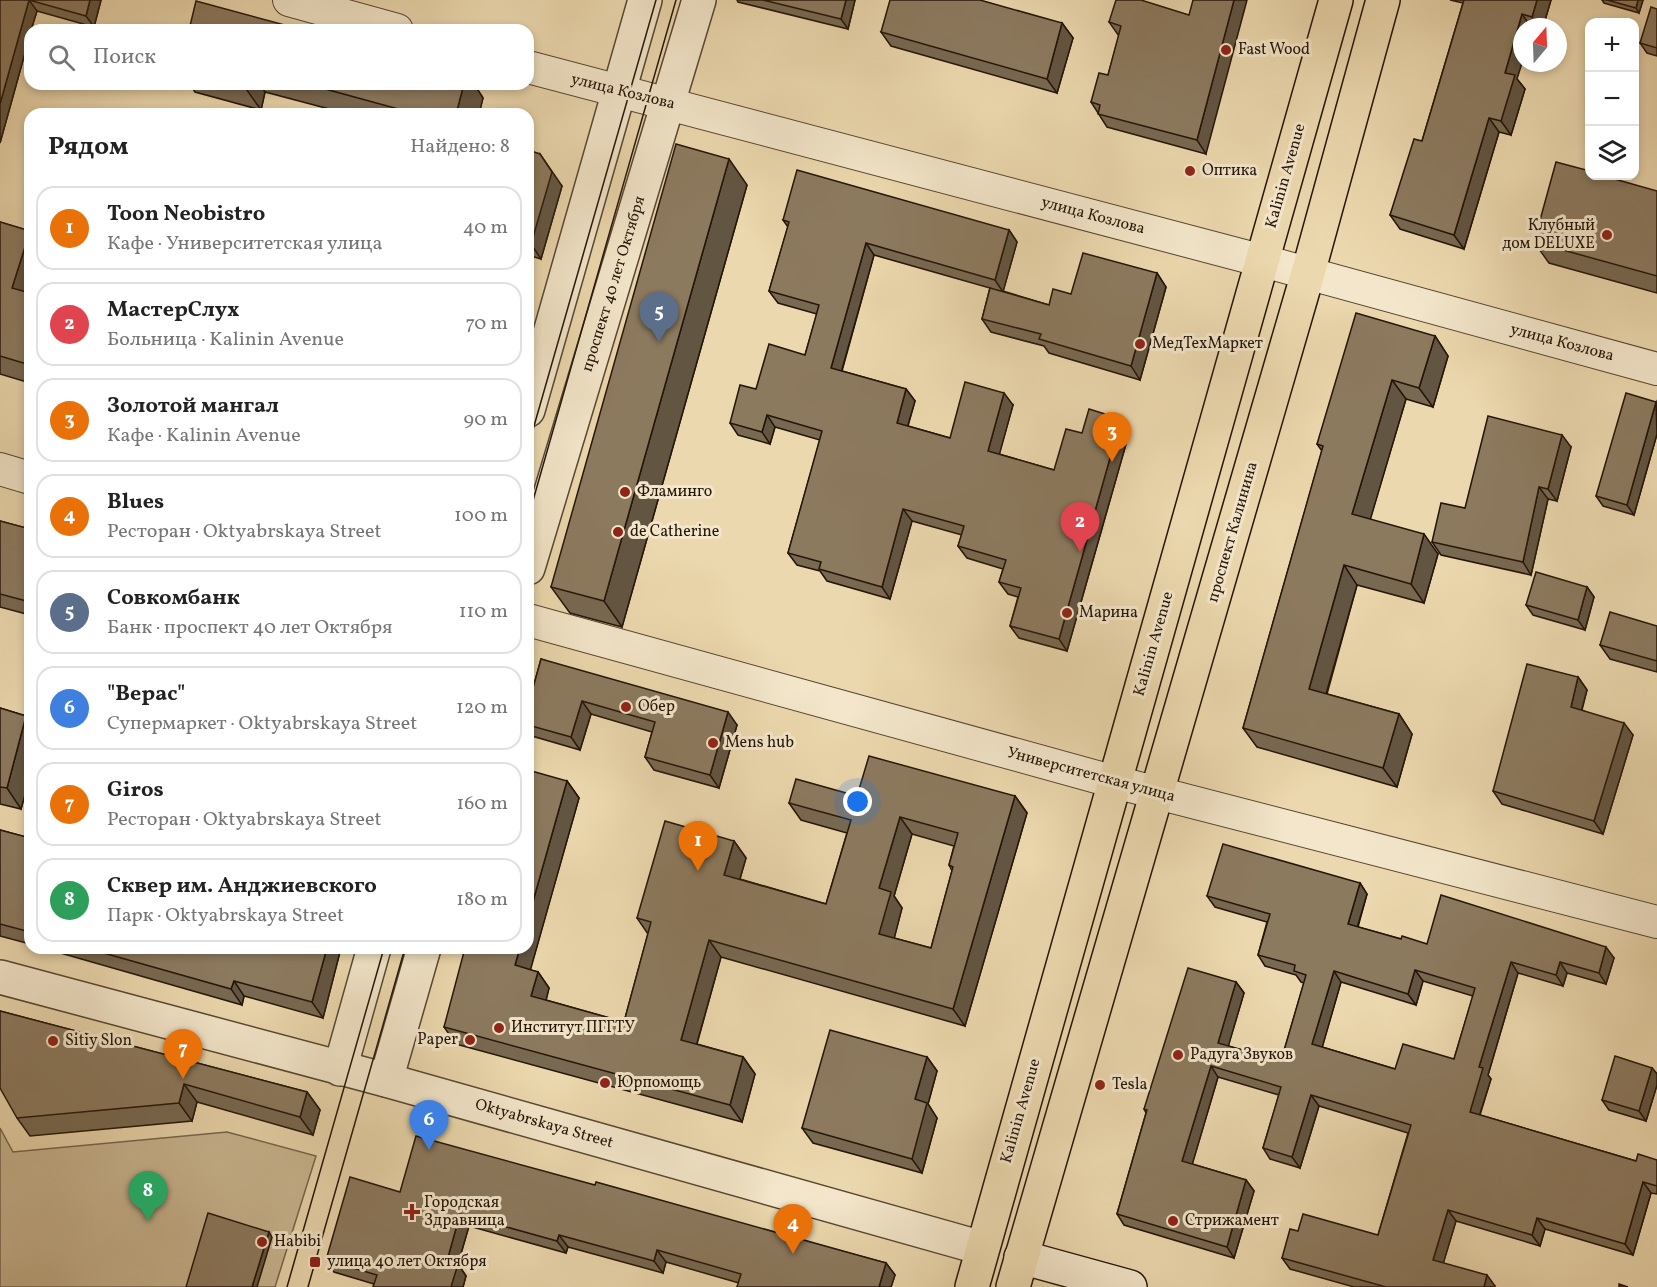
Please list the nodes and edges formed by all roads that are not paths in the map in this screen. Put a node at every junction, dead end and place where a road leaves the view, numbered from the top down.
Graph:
1 (290, 0) edge
2 (645, 0) edge
3 (699, 0) edge
4 (1336, 0) edge
5 (1383, 0) edge
6 (376, 24) edge
7 (534, 69) edge
8 (621, 92) junction
9 (669, 104) junction
10 (1263, 261) junction
11 (1308, 273) junction
12 (1657, 369) edge
13 (534, 389) edge
14 (0, 469) edge
15 (24, 476) edge
16 (534, 548) edge
17 (534, 622) edge
18 (1115, 782) junction
19 (1157, 792) junction
20 (1657, 922) edge
21 (372, 954) edge
22 (422, 954) edge
23 (0, 977) edge
24 (340, 1070) junction
25 (386, 1080) junction
26 (982, 1248) junction
27 (1017, 1272) edge
28 (972, 1287) edge
29 (1130, 1287) edge

1 - 6 street
2 - 8 street
3 - 9 street, проспект 40 лет Октября
4 - 10 main road, Kalinin Avenue
5 - 11 main road
7 - 8 street, улица Козлова
8 - 9 street, улица Козлова
8 - 13 street
9 - 10 street, улица Козлова
9 - 16 street, проспект 40 лет Октября
10 - 11 street, улица Козлова
10 - 18 main road, Kalinin Avenue
11 - 12 street, улица Козлова
11 - 19 main road, проспект Калинина
14 - 15 street
17 - 18 street, Университетская улица
18 - 19 street, Университетская улица
18 - 26 main road, Kalinin Avenue
19 - 20 street, Университетская улица
19 - 27 main road
21 - 24 street
22 - 25 street
23 - 24 street, Oktyabrskaya Street
24 - 25 street, Oktyabrskaya Street
25 - 26 street, Oktyabrskaya Street
26 - 28 main road, Kalinin Avenue
27 - 29 street

